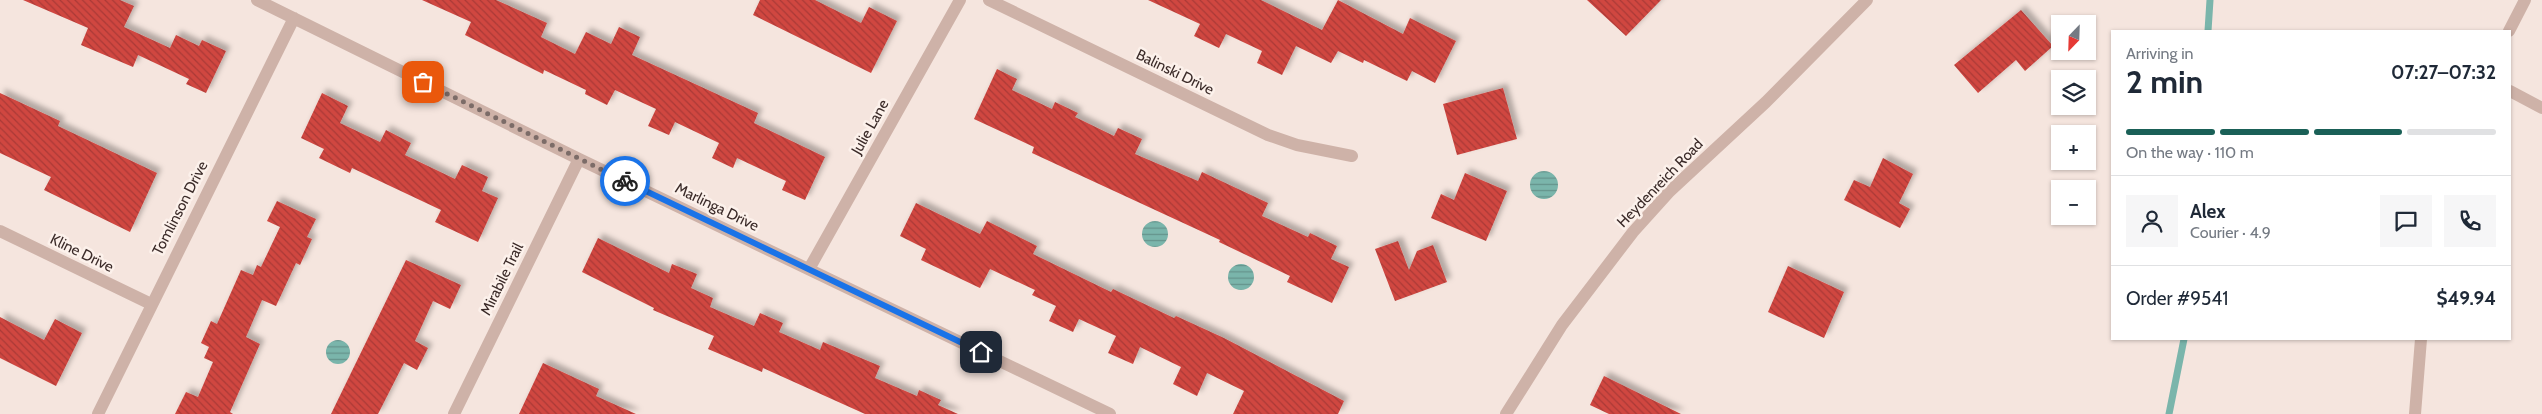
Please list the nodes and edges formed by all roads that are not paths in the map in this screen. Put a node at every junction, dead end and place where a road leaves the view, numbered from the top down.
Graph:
1 (257, 0) edge
2 (960, 0) edge
3 (989, 0) edge
4 (1867, 0) edge
5 (2524, 0) edge
6 (294, 18) junction
7 (2509, 30) edge
8 (2511, 92) edge
9 (2542, 108) edge
10 (1352, 156) dead end
11 (579, 159) junction
12 (0, 231) edge
13 (809, 269) junction
14 (151, 304) junction
15 (2421, 340) edge
16 (98, 414) edge
17 (454, 414) edge
18 (1110, 414) edge
19 (1506, 414) edge
20 (2415, 414) edge

1 - 6 street, Marlinga Drive
2 - 13 street, Julie Lane
3 - 10 street, Balinski Drive
4 - 19 street, Heydenreich Road
5 - 7 street
6 - 11 street, Marlinga Drive
6 - 14 street, Tomlinson Drive
8 - 9 street
11 - 13 street, Marlinga Drive
11 - 17 street, Mirabile Trail
12 - 14 street, Kline Drive
13 - 18 street, Marlinga Drive
14 - 16 street, Tomlinson Drive
15 - 20 street

